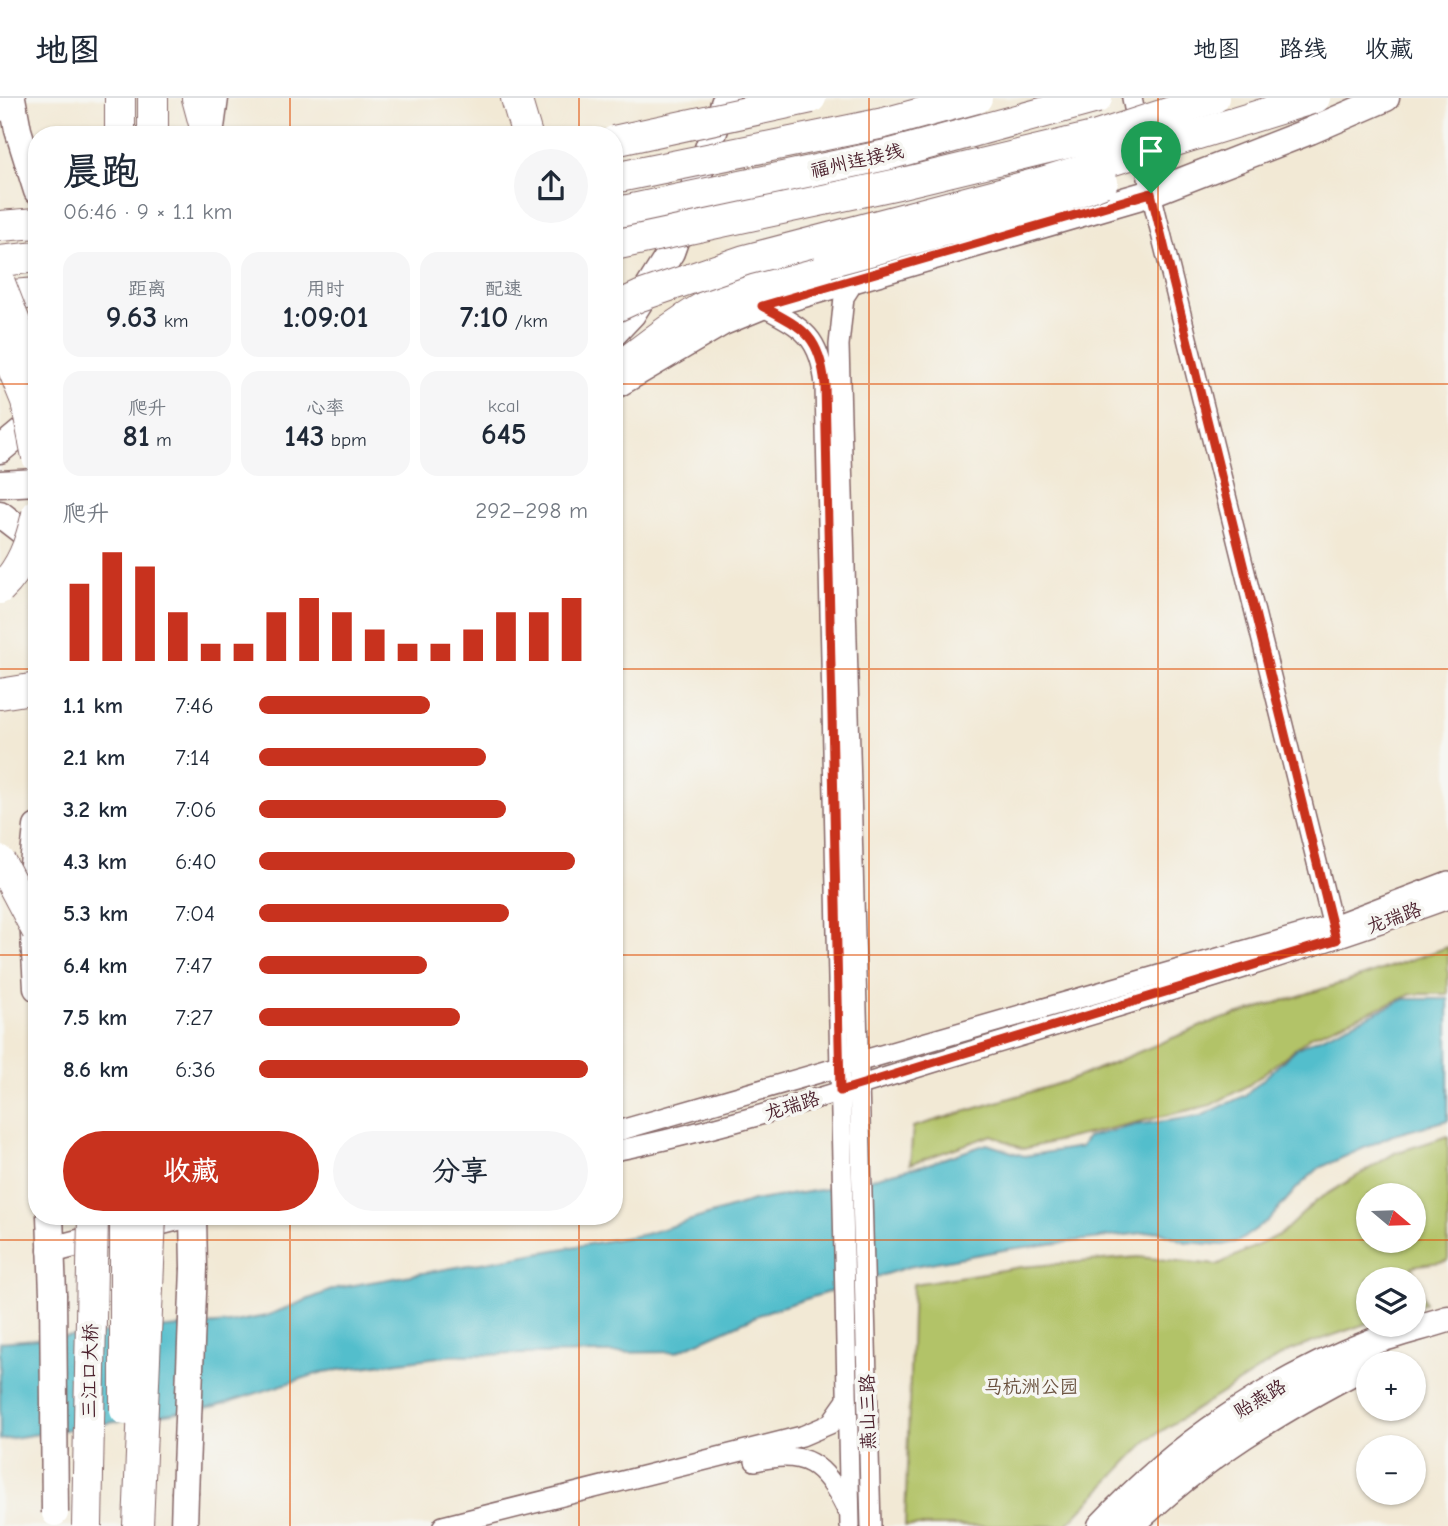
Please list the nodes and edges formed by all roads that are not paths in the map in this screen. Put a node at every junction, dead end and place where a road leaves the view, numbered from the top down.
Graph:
1 (4, 98) edge
2 (12, 98) edge
3 (120, 98) edge
4 (153, 98) edge
5 (197, 98) edge
6 (215, 98) edge
7 (516, 98) edge
8 (726, 98) edge
9 (811, 98) edge
10 (977, 98) edge
11 (1097, 98) edge
12 (1132, 98) edge
13 (1214, 98) edge
14 (1386, 98) edge
15 (1310, 100) edge
16 (0, 106) edge
17 (120, 126) edge
18 (153, 126) edge
19 (206, 126) edge
20 (210, 126) edge
21 (524, 126) edge
22 (623, 139) edge
23 (28, 162) edge
24 (623, 176) edge
25 (1151, 193) junction
26 (623, 212) edge
27 (28, 224) edge
28 (0, 226) edge
29 (623, 243) edge
30 (28, 258) edge
31 (0, 261) edge
32 (857, 276) junction
33 (0, 283) edge
34 (28, 294) edge
35 (0, 296) edge
36 (623, 304) edge
37 (762, 306) junction
38 (623, 324) edge
39 (28, 331) edge
40 (0, 335) edge
41 (28, 356) edge
42 (623, 365) edge
43 (623, 381) edge
44 (28, 411) edge
45 (28, 427) edge
46 (0, 450) edge
47 (28, 482) edge
48 (0, 484) edge
49 (0, 514) edge
50 (28, 539) edge
51 (28, 550) edge
52 (0, 589) edge
53 (28, 689) edge
54 (0, 694) edge
55 (0, 861) edge
56 (1448, 881) edge
57 (1448, 899) edge
58 (28, 914) edge
59 (1334, 932) junction
60 (848, 1063) junction
61 (849, 1088) junction
62 (623, 1129) edge
63 (623, 1149) edge
64 (50, 1225) edge
65 (71, 1225) edge
66 (93, 1225) edge
67 (125, 1225) edge
68 (147, 1225) edge
69 (151, 1225) edge
70 (193, 1225) edge
71 (51, 1250) junction
72 (1448, 1319) edge
73 (1448, 1336) edge
74 (1406, 1351) edge
75 (1356, 1372) edge
76 (847, 1400) junction
77 (849, 1521) edge
78 (62, 1522) edge
79 (87, 1526) edge
80 (125, 1526) edge
81 (138, 1526) edge
82 (184, 1526) edge
83 (443, 1526) edge
84 (489, 1526) edge
85 (871, 1526) edge
86 (1101, 1526) edge
87 (1132, 1526) edge

1 - 16 highway
2 - 23 main road
3 - 17 highway
4 - 18 highway
5 - 19 highway
6 - 20 main road
7 - 21 highway
8 - 38 main road
9 - 22 highway, bridge
10 - 24 highway, 福州连接线, bridge
11 - 26 highway, 福州连接线, bridge
12 - 25 street
13 - 29 highway, bridge
14 - 25 main road
15 - 36 highway, bridge
15 - 42 highway, bridge
25 - 32 main road
25 - 59 street
27 - 28 highway
30 - 31 highway
32 - 37 main road
32 - 60 street
33 - 41 highway, bridge
34 - 35 highway
37 - 43 main road
37 - 60 street
39 - 40 highway
40 - 44 highway, bridge
45 - 46 main road
47 - 48 main road
49 - 50 main road
51 - 52 highway, bridge
53 - 54 highway
55 - 58 highway, bridge
56 - 59 street, 龙瑞路
57 - 59 street, 龙瑞路
59 - 60 street, 龙瑞路
59 - 61 street, 龙瑞路
60 - 61 street
60 - 62 street, 龙瑞路
61 - 63 street, 龙瑞路
61 - 76 street, 燕山三路
61 - 85 street, 燕山三路
64 - 71 main road
65 - 78 highway
66 - 79 highway, 三江口大桥, bridge
67 - 80 highway, 三江口大桥, bridge
68 - 71 main road
69 - 81 highway, bridge
70 - 82 main road, bridge
71 - 78 main road, bridge
72 - 86 main road, 贻燕路
73 - 74 main road, 贻燕路
75 - 87 main road, 贻燕路
76 - 77 street, 燕山三路
76 - 83 street
77 - 84 street

